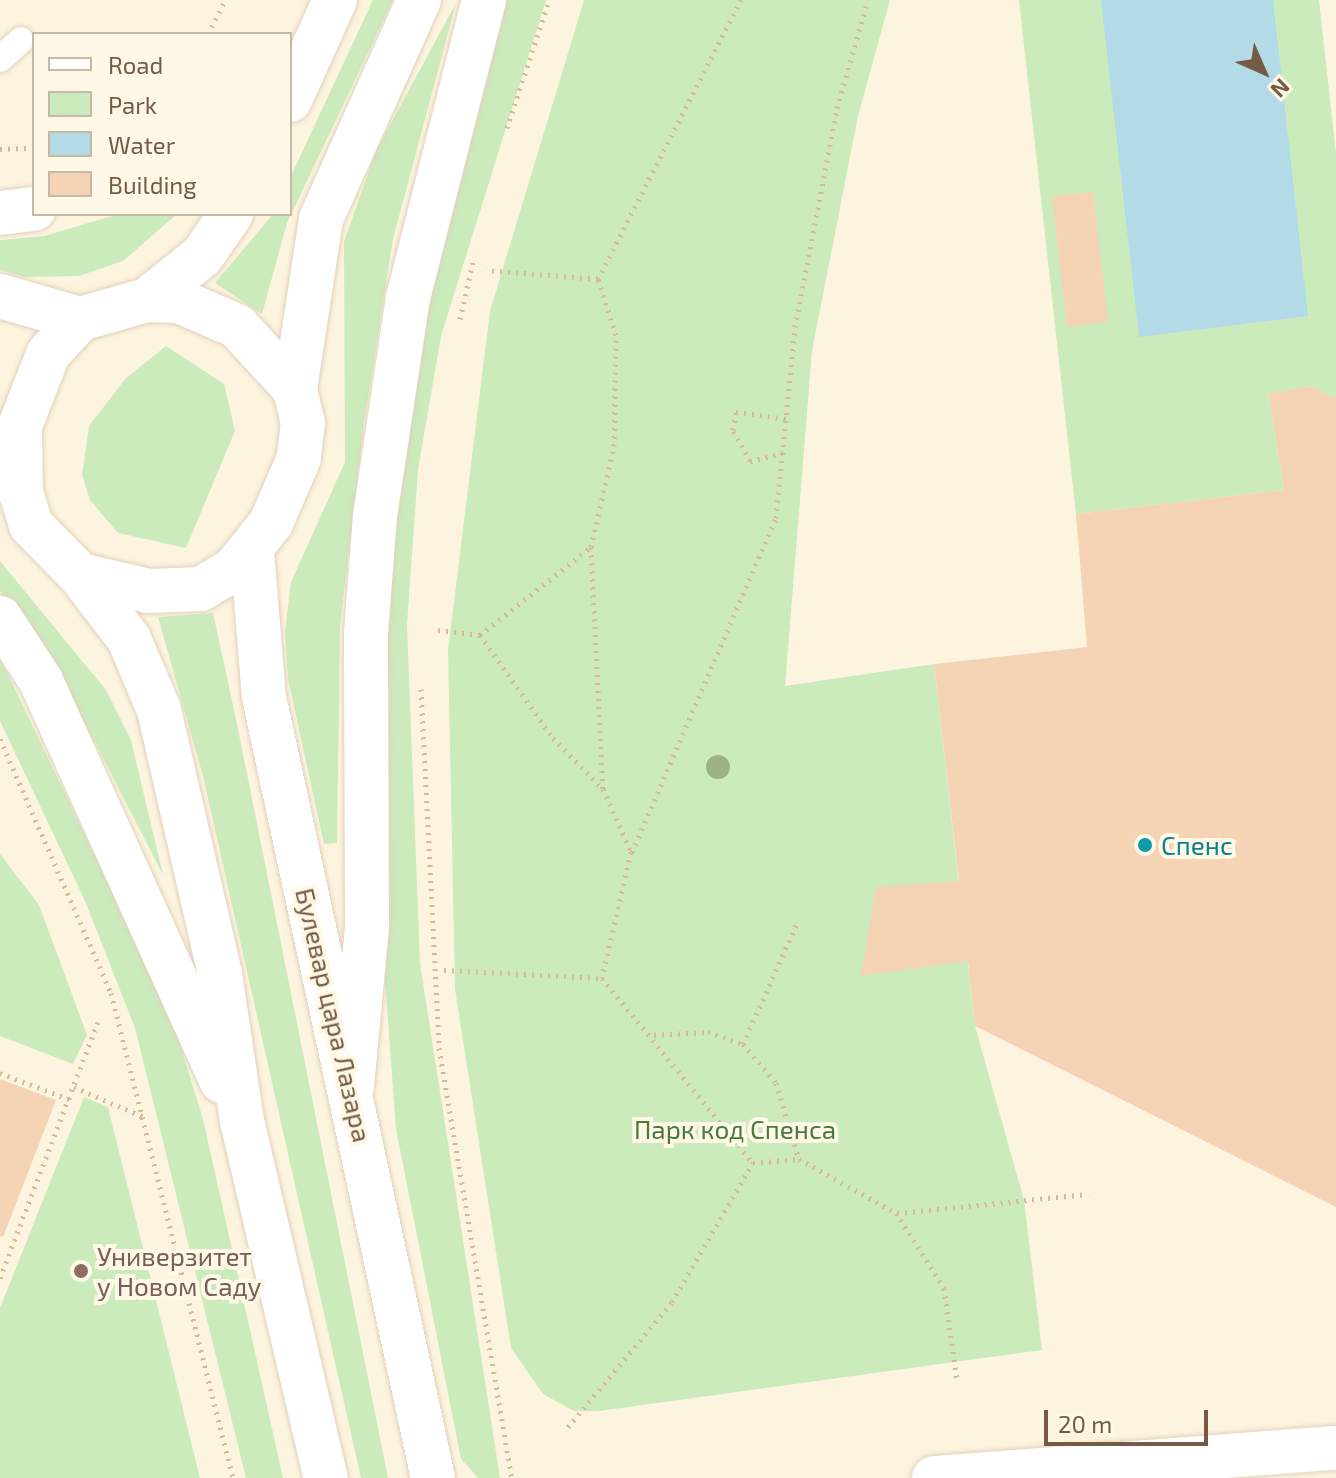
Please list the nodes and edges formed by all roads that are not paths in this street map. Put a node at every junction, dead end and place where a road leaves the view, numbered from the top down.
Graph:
1 (328, 0) edge
2 (335, 0) edge
3 (419, 0) edge
4 (484, 0) edge
5 (21, 40) dead end
6 (292, 46) edge
7 (0, 59) edge
8 (292, 96) edge
9 (32, 209) edge
10 (0, 213) edge
11 (230, 216) edge
12 (0, 296) edge
13 (147, 300) junction
14 (80, 319) junction
15 (295, 389) junction
16 (10, 418) edge
17 (252, 551) junction
18 (80, 575) junction
19 (0, 618) edge
20 (352, 1086) junction
21 (242, 1121) junction
22 (1336, 1448) edge
23 (326, 1478) edge
24 (433, 1478) edge
25 (934, 1478) edge

1 - 6 main road
2 - 8 main road
3 - 15 main road
4 - 20 main road
5 - 7 lane
9 - 10 main road
11 - 13 main road
12 - 14 main road
13 - 14 main road
13 - 15 main road
14 - 16 main road
15 - 17 main road
16 - 18 main road
17 - 18 main road
17 - 20 main road, Булевар цара Лазара
18 - 21 main road
19 - 21 main road
20 - 24 main road, Булевар цара Лазара
21 - 23 main road
22 - 25 main road

